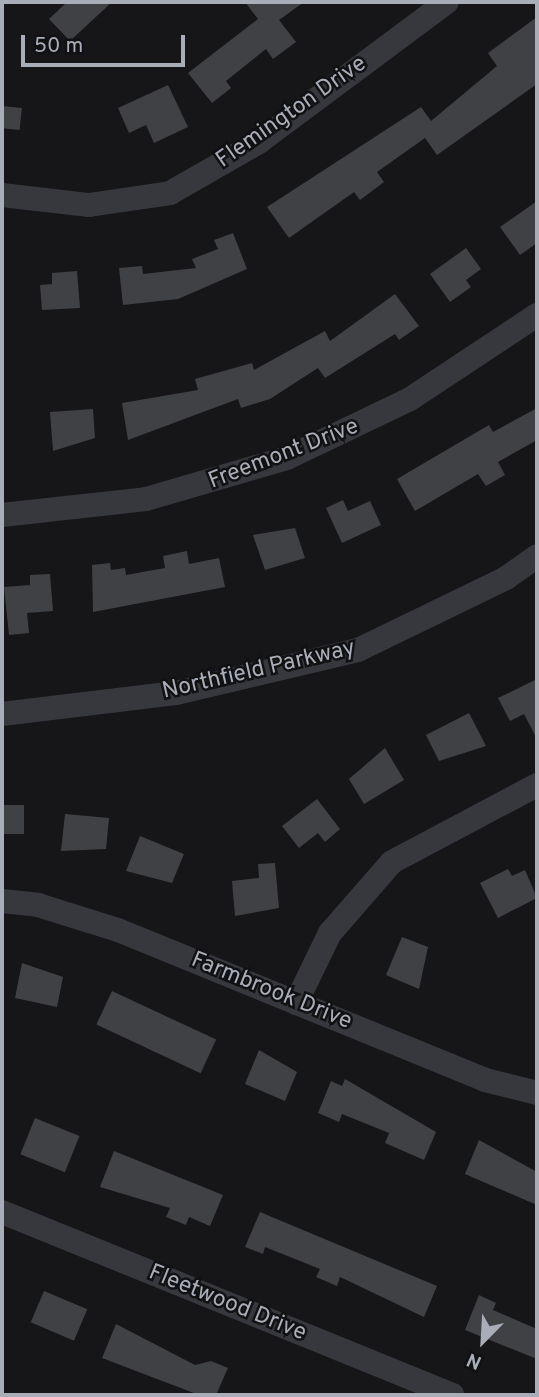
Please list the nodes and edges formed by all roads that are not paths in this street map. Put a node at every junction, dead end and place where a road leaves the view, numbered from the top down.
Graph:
1 (447, 2) edge
2 (2, 195) edge
3 (537, 315) edge
4 (2, 515) edge
5 (537, 556) edge
6 (2, 714) edge
7 (537, 785) edge
8 (2, 901) edge
9 (296, 1003) junction
10 (537, 1093) edge
11 (2, 1212) edge
12 (452, 1395) edge

1 - 2 street, Flemington Drive
3 - 4 street, Freemont Drive
5 - 6 street, Northfield Parkway
7 - 9 street
8 - 9 street, Farmbrook Drive
9 - 10 street, Farmbrook Drive
11 - 12 street, Fleetwood Drive

